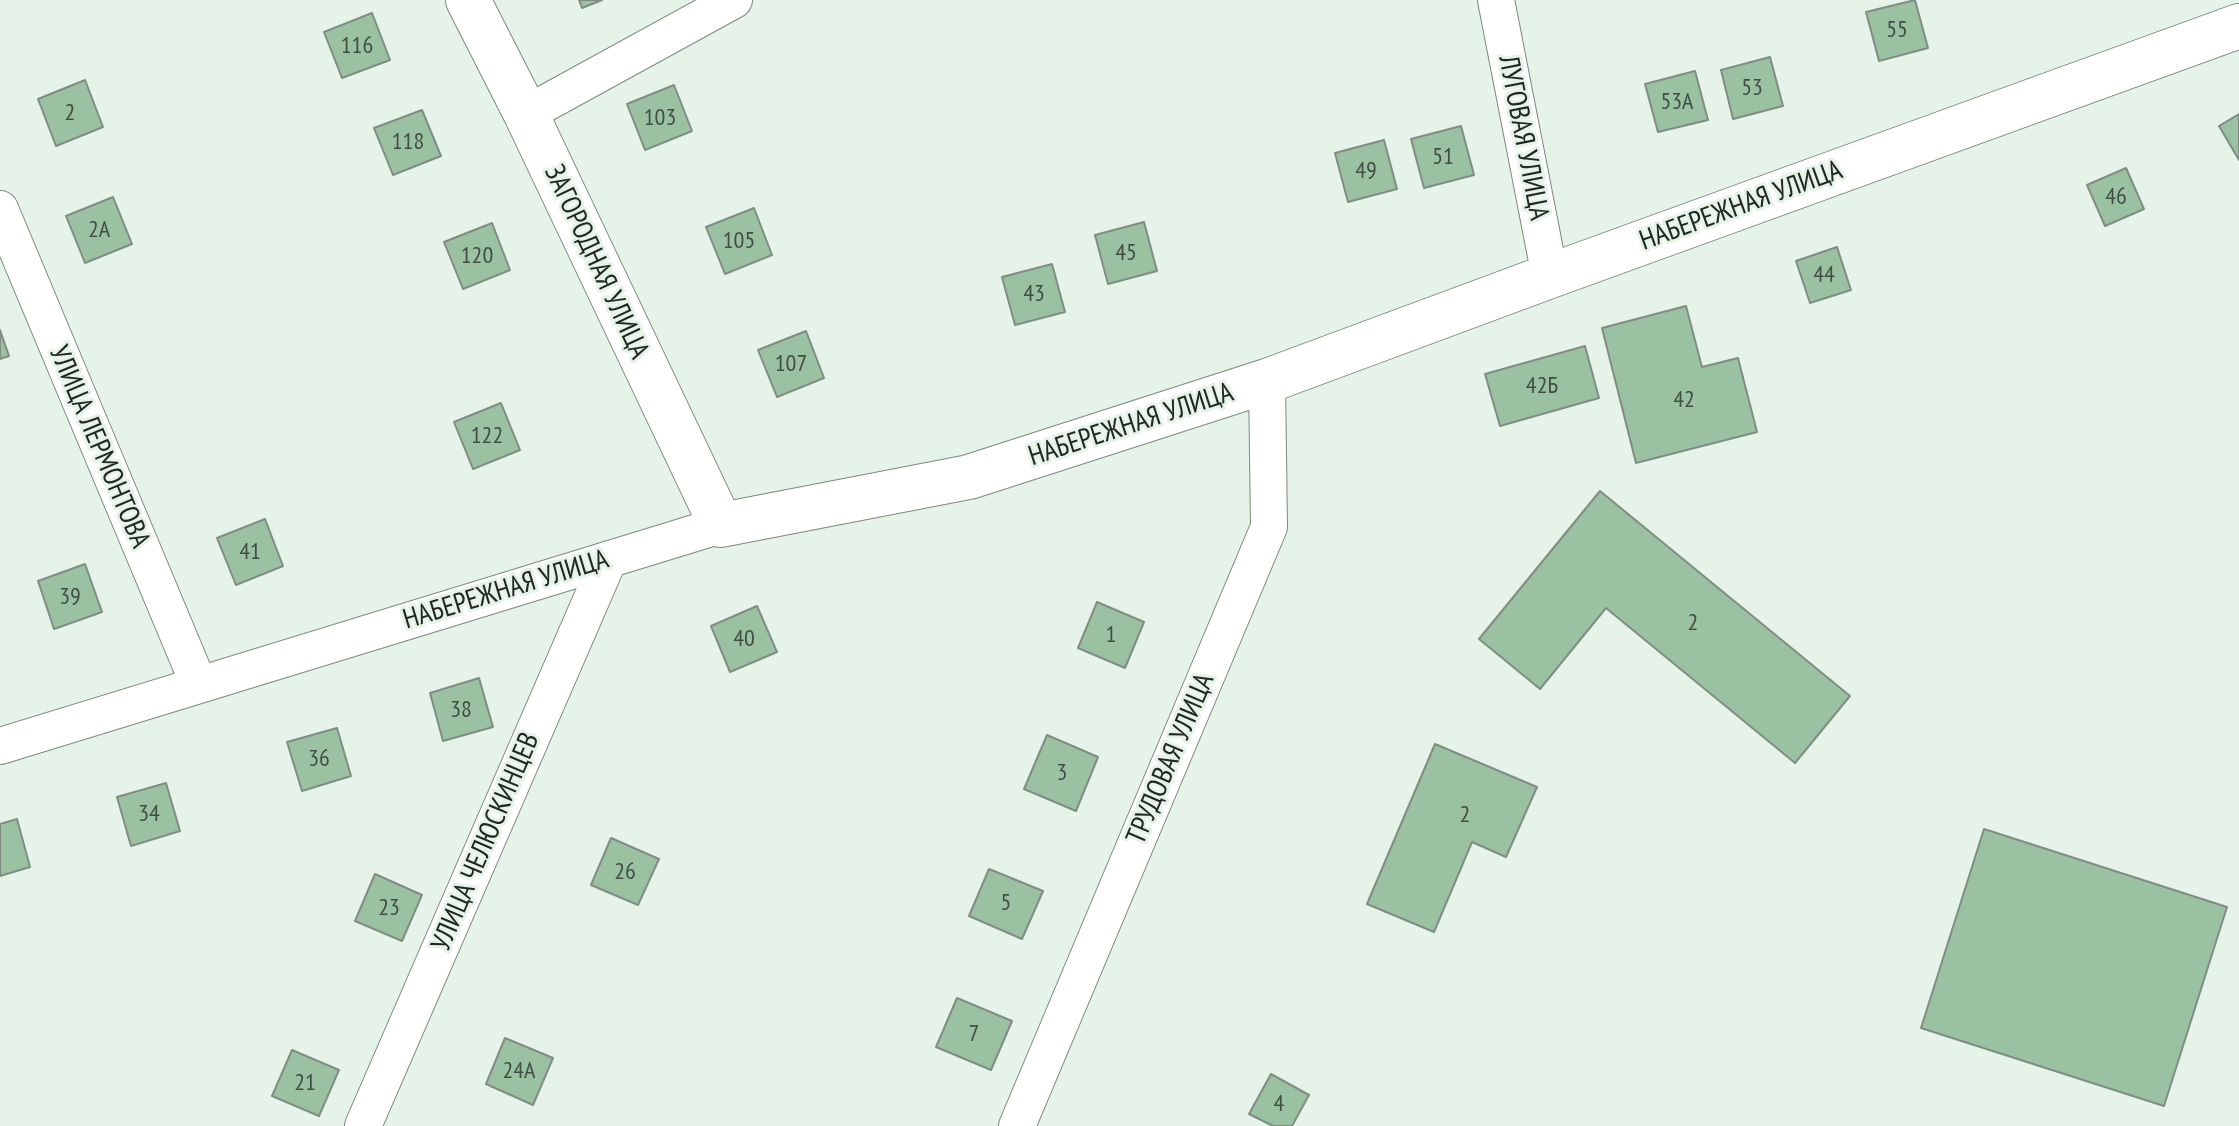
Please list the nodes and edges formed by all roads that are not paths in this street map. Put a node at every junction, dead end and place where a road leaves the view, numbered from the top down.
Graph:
1 (468, 0) edge
2 (734, 0) edge
3 (1496, 0) edge
4 (2239, 26) edge
5 (526, 114) junction
6 (2, 221) edge
7 (1550, 276) junction
8 (1267, 381) junction
9 (721, 525) junction
10 (609, 559) junction
11 (199, 685) junction
12 (0, 746) edge
13 (363, 1126) edge
14 (1017, 1126) edge

1 - 5 street, ЗАГОРОДНАЯ УЛИЦА
2 - 5 street
3 - 7 street, ЛУГОВАЯ УЛИЦА
4 - 7 street, НАБЕРЕЖНАЯ УЛИЦА
5 - 9 street, ЗАГОРОДНАЯ УЛИЦА
6 - 11 street, УЛИЦА ЛЕРМОНТОВА
7 - 8 street, НАБЕРЕЖНАЯ УЛИЦА
8 - 9 street, НАБЕРЕЖНАЯ УЛИЦА
8 - 14 street, ТРУДОВАЯ УЛИЦА
9 - 10 street, НАБЕРЕЖНАЯ УЛИЦА
10 - 11 street, НАБЕРЕЖНАЯ УЛИЦА
10 - 13 street, УЛИЦА ЧЕЛЮСКИНЦЕВ
11 - 12 street, НАБЕРЕЖНАЯ УЛИЦА

